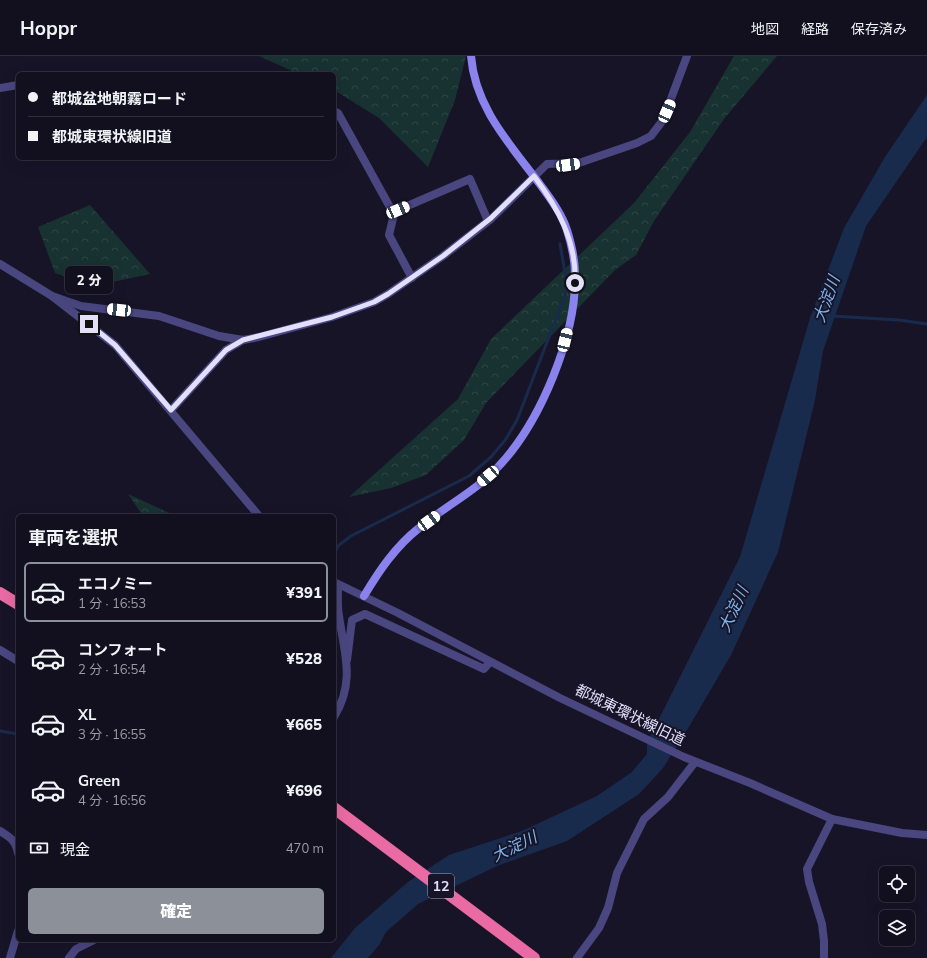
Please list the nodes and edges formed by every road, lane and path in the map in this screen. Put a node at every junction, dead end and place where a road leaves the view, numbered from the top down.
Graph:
1 (470, 56) edge
2 (687, 56) edge
3 (16, 85) edge
4 (0, 88) edge
5 (336, 112) edge
6 (534, 176) junction
7 (395, 210) junction
8 (488, 221) junction
9 (0, 264) edge
10 (412, 278) junction
11 (52, 296) junction
12 (243, 340) junction
13 (171, 410) junction
14 (257, 514) edge
15 (336, 584) edge
16 (0, 593) edge
17 (364, 596) junction
18 (15, 602) edge
19 (0, 650) edge
20 (16, 660) edge
21 (347, 660) junction
22 (490, 662) junction
23 (336, 713) edge
24 (695, 762) junction
25 (336, 809) edge
26 (832, 819) junction
27 (0, 831) edge
28 (927, 835) edge
29 (16, 845) edge
30 (16, 938) edge
31 (90, 942) edge
32 (10, 958) edge
33 (69, 958) edge
34 (534, 958) edge
35 (577, 958) edge
36 (824, 958) edge

1 - 6 street
2 - 6 street
3 - 4 street
5 - 7 street
6 - 8 street
6 - 17 street
7 - 8 street
7 - 10 street
8 - 10 street
9 - 11 street
10 - 12 street
11 - 12 street
11 - 13 street
12 - 13 street
13 - 14 street
15 - 17 street, 都城東環状線旧道
15 - 21 street
16 - 18 highway
17 - 22 street, 都城東環状線旧道
19 - 20 street
21 - 22 street
21 - 23 street
22 - 24 street, 都城東環状線旧道
24 - 26 street, 都城東環状線旧道
24 - 35 street
25 - 34 highway, 12
26 - 28 street, 都城東環状線旧道
26 - 36 street
27 - 29 street
30 - 32 street
31 - 33 street

